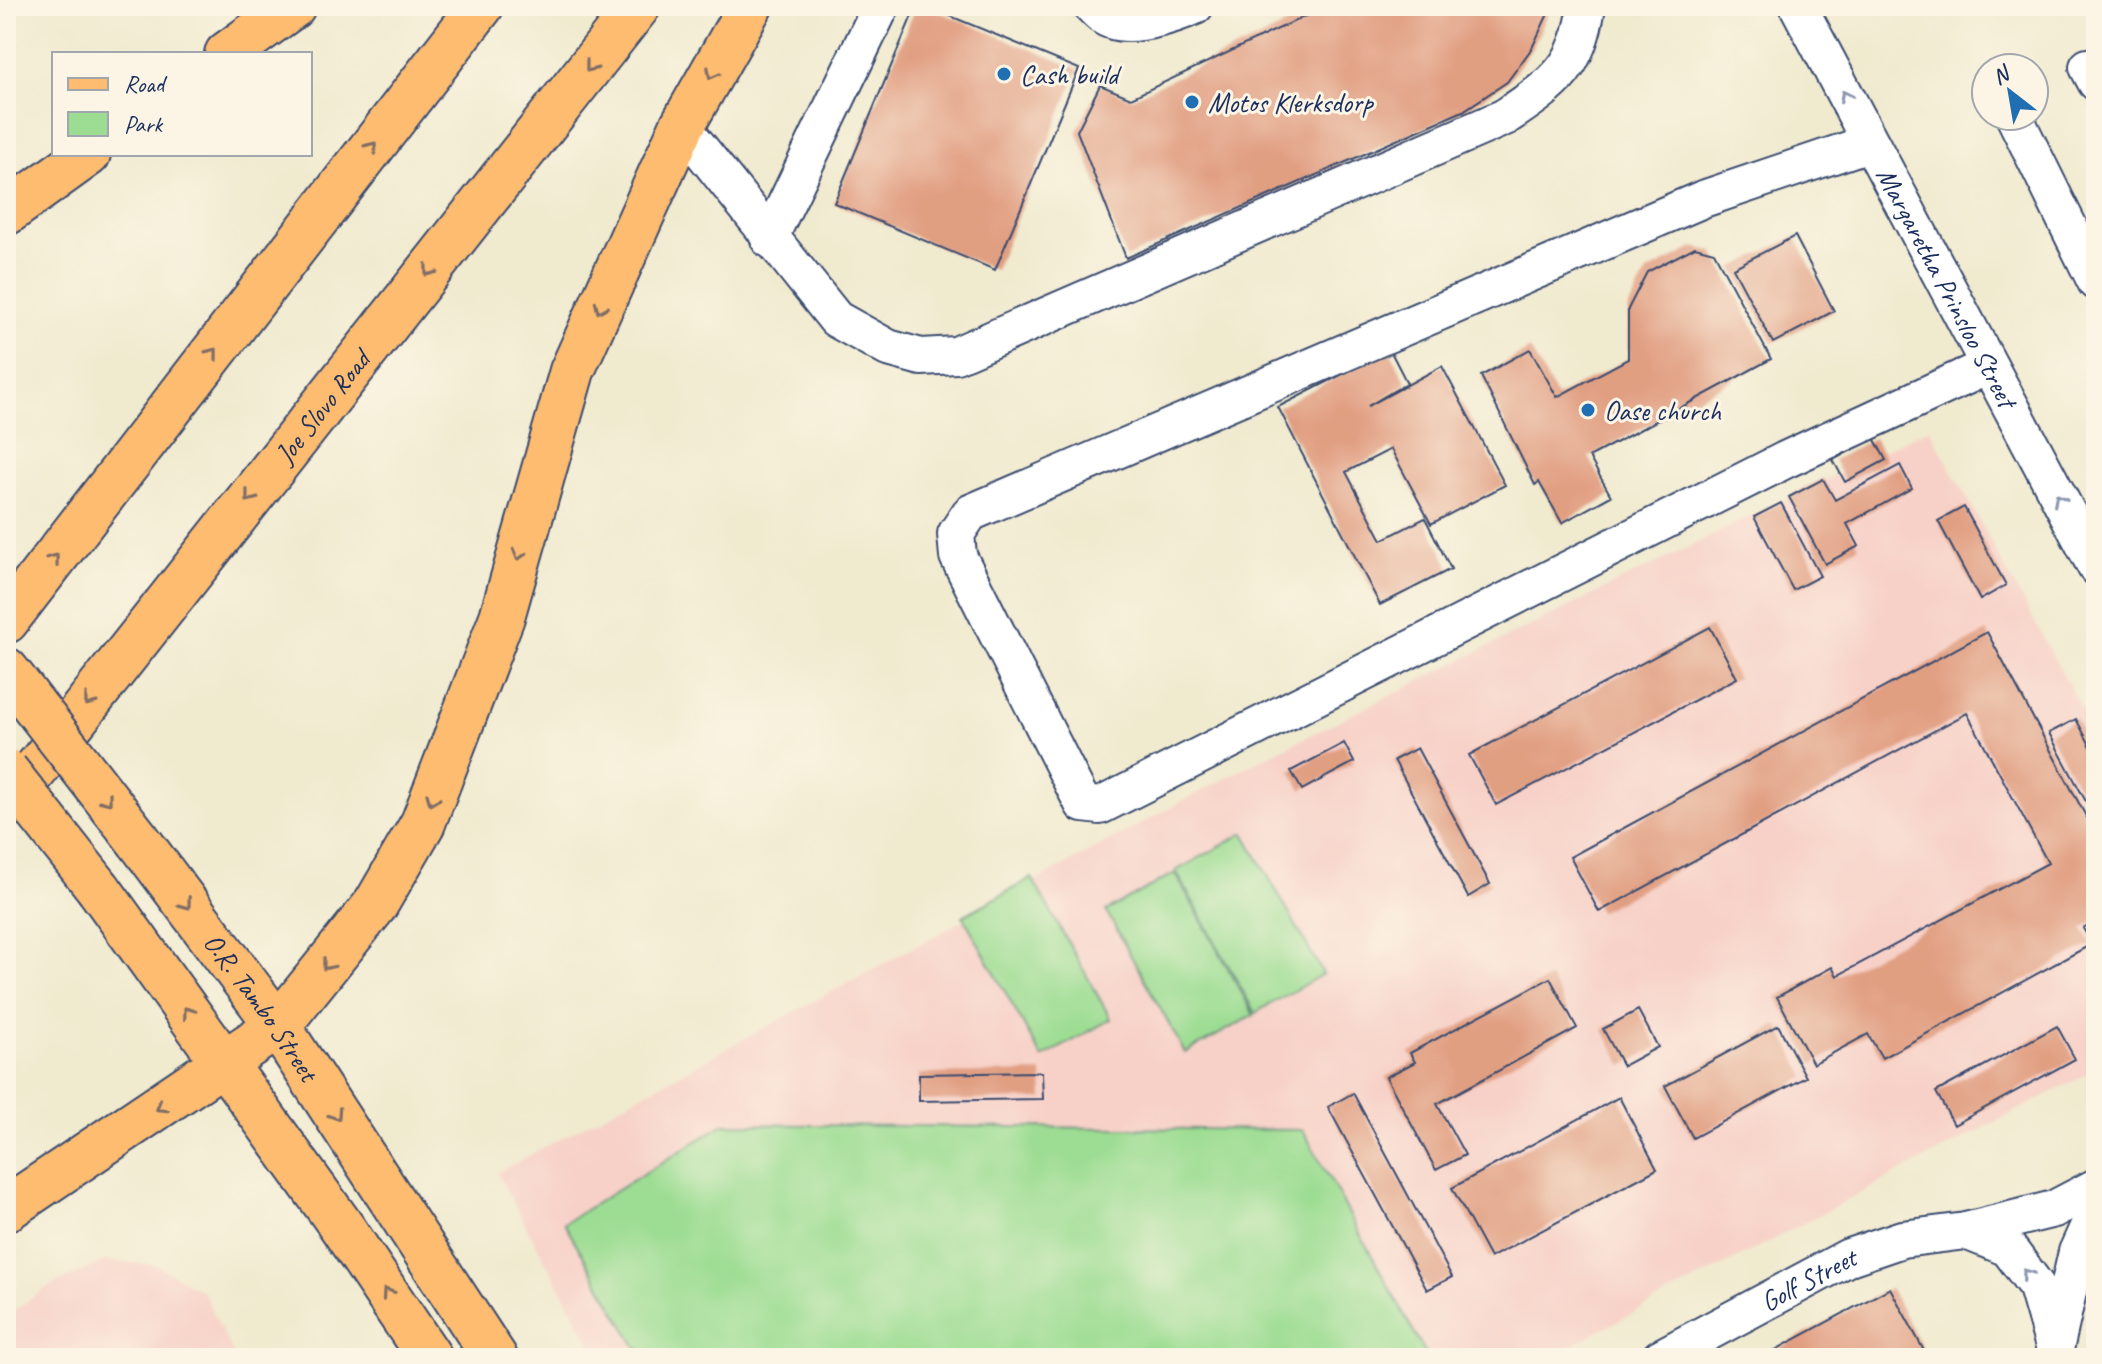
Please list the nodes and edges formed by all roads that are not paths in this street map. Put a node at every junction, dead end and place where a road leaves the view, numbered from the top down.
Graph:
1 (293, 6) edge
2 (481, 6) edge
3 (638, 6) edge
4 (750, 6) edge
5 (881, 6) edge
6 (1092, 6) edge
7 (1195, 6) edge
8 (1587, 6) edge
9 (1798, 6) edge
10 (230, 52) edge
11 (682, 126) junction
12 (2022, 132) edge
13 (1869, 143) junction
14 (85, 156) edge
15 (6, 213) edge
16 (769, 239) junction
17 (2096, 282) edge
18 (1988, 366) junction
19 (2096, 567) edge
20 (6, 621) edge
21 (6, 670) edge
22 (6, 771) edge
23 (6, 807) edge
24 (278, 1026) junction
25 (226, 1064) junction
26 (2096, 1187) edge
27 (6, 1209) edge
28 (2096, 1210) edge
29 (1966, 1231) junction
30 (2054, 1352) edge
31 (430, 1358) edge
32 (495, 1358) edge
33 (1660, 1358) edge

1 - 10 main road
20 -> 2 main road
3 -> 23 main road, Joe Slovo Road
4 -> 11 main road
5 - 16 street
6 - 7 street
8 - 16 street
13 -> 9 street, Margaretha Prinsloo Street
11 - 16 street
11 -> 24 main road
12 - 17 street
13 - 18 street, Margaretha Prinsloo Street
13 - 18 street
14 - 15 main road
19 -> 18 street, Margaretha Prinsloo Street
21 -> 24 main road, O.R. Tambo Street, bridge
25 -> 22 main road, bridge
24 - 25 main road
24 -> 32 main road, O.R. Tambo Street
25 -> 27 main road
31 -> 25 main road
26 - 29 street, Golf Street
28 - 30 street
30 -> 29 street, Golf Street
29 - 33 street, Golf Street

